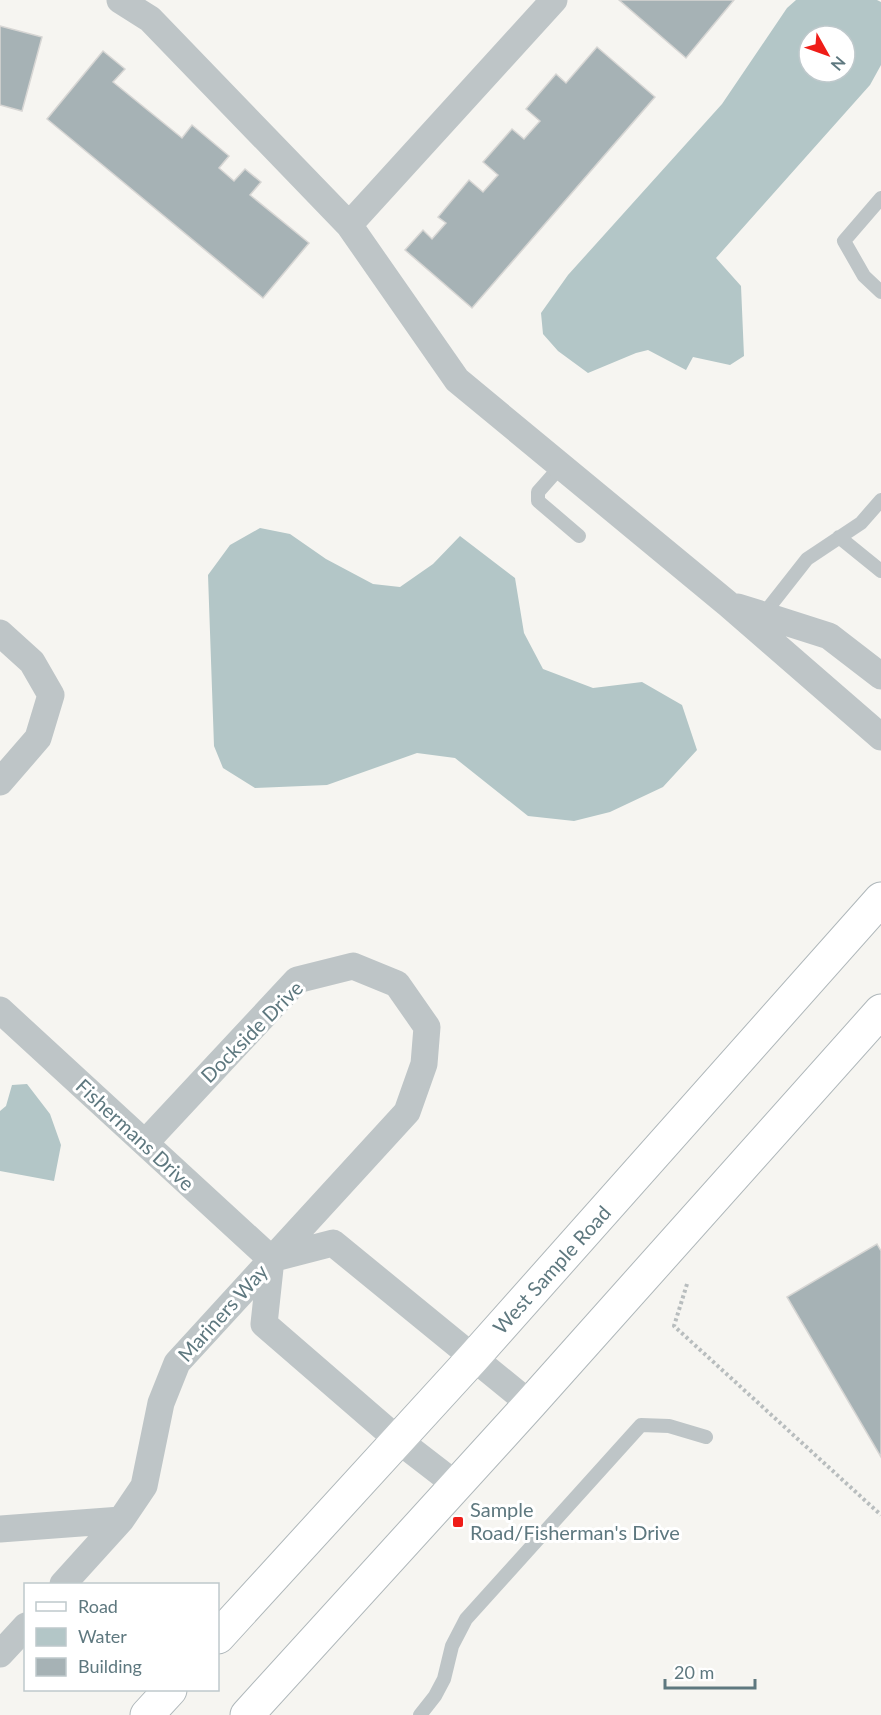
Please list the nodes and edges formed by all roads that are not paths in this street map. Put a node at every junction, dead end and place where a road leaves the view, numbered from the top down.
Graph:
1 (120, 0) edge
2 (554, 0) edge
3 (881, 198) edge
4 (349, 225) junction
5 (881, 292) edge
6 (561, 466) junction
7 (881, 500) edge
8 (579, 536) dead end
9 (839, 537) junction
10 (881, 571) edge
11 (728, 604) junction
12 (764, 615) junction
13 (0, 633) edge
14 (881, 676) edge
15 (881, 737) edge
16 (0, 782) edge
17 (881, 899) edge
18 (0, 1010) edge
19 (881, 1011) edge
20 (145, 1143) junction
21 (271, 1259) junction
22 (473, 1358) junction
23 (530, 1404) junction
24 (706, 1437) dead end
25 (398, 1440) junction
26 (455, 1484) junction
27 (121, 1520) junction
28 (0, 1529) edge
29 (64, 1583) edge
30 (24, 1628) edge
31 (219, 1637) edge
32 (0, 1654) edge
33 (168, 1691) edge
34 (147, 1715) edge
35 (247, 1715) edge
36 (420, 1715) edge

1 - 4 street
2 - 4 street
3 - 5 lane
4 - 6 street
6 - 8 lane
6 - 11 street
7 - 9 lane
9 - 10 lane
9 - 12 lane
11 - 12 street
11 - 15 street
12 - 14 street
13 - 16 street
17 - 22 main road, West Sample Road
18 - 20 street, Fishermans Drive
19 - 23 main road
20 - 21 street, Fishermans Drive
20 - 21 street, Dockside Drive
21 - 22 street
21 - 25 street
21 - 27 street, Mariners Way
22 - 23 street
22 - 25 main road, West Sample Road
23 - 26 main road
24 - 36 lane
25 - 26 street
25 - 31 main road, West Sample Road
26 - 35 main road
27 - 28 street
27 - 29 street, Mariners Way
30 - 32 street
33 - 34 main road

